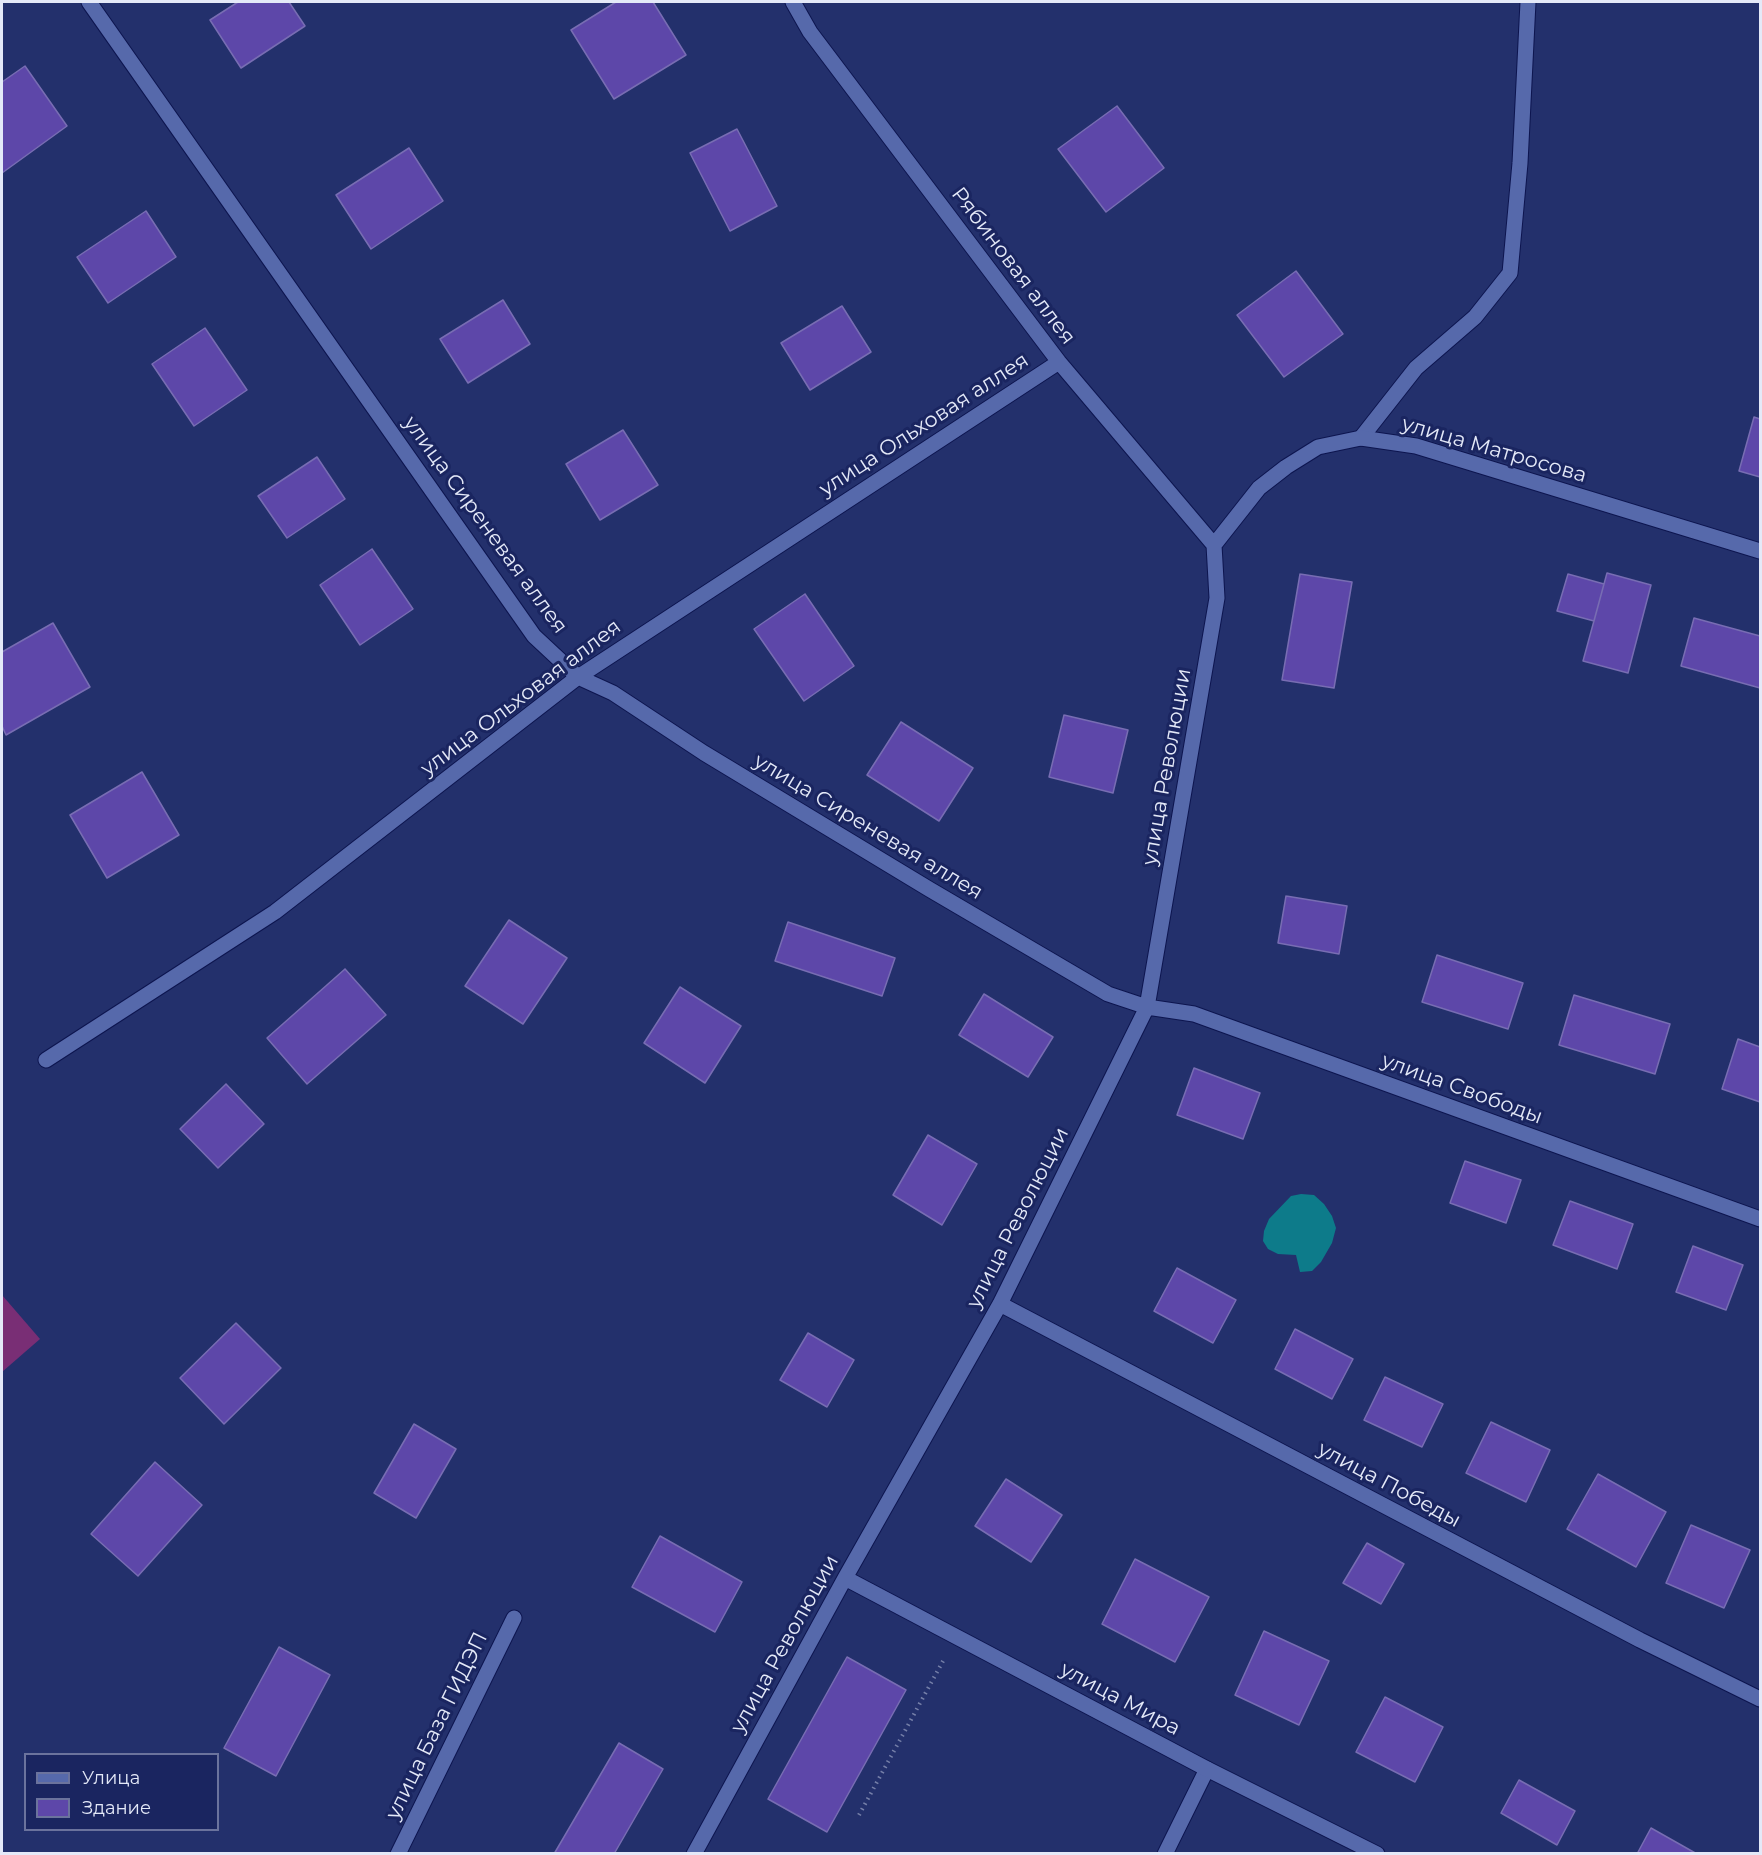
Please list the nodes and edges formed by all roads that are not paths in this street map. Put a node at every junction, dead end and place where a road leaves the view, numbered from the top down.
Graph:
1 (89, 2) edge
2 (793, 2) edge
3 (1528, 2) edge
4 (1059, 362) junction
5 (1361, 438) junction
6 (1214, 545) junction
7 (1761, 551) edge
8 (578, 677) junction
9 (1147, 1007) junction
10 (46, 1060) dead end
11 (1761, 1219) edge
12 (1000, 1304) junction
13 (845, 1578) junction
14 (514, 1618) dead end
15 (1761, 1699) edge
16 (1207, 1769) junction
17 (398, 1854) edge
18 (694, 1854) edge
19 (1165, 1854) edge
20 (1377, 1854) edge

1 - 8 street, улица Сиреневая аллея
2 - 4 street, Рябиновая аллея
3 - 5 street
4 - 6 street, Рябиновая аллея
4 - 8 street, улица Ольховая аллея
5 - 6 street, улица Матросова
5 - 7 street, улица Матросова
6 - 9 street, улица Революции
8 - 9 street, улица Сиреневая аллея
8 - 10 street, улица Ольховая аллея
9 - 11 street, улица Свободы
9 - 12 street, улица Революции
12 - 13 street, улица Революции
12 - 15 street, улица Победы
13 - 16 street, улица Мира
13 - 18 street, улица Революции
14 - 17 street, улица База ГИДЭП
16 - 19 street
16 - 20 street, улица Мира

